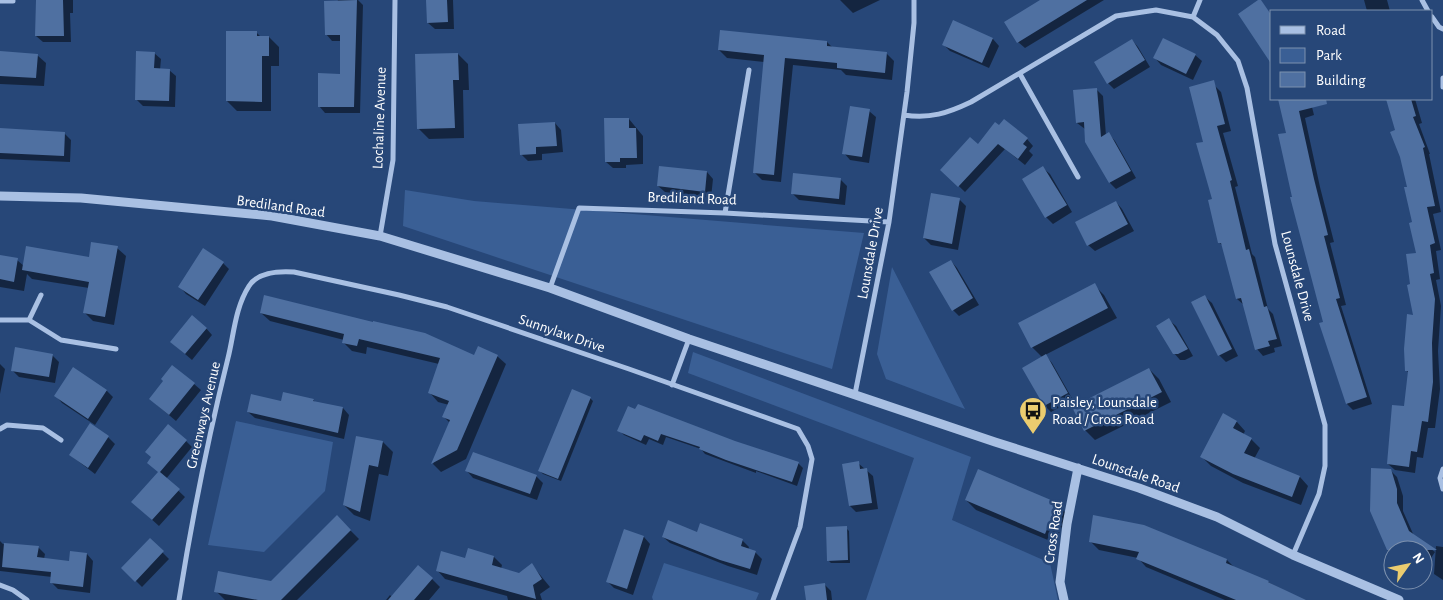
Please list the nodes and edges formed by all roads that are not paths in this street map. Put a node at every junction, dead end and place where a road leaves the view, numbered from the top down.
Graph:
1 (395, 0) edge
2 (914, 0) edge
3 (1200, 0) edge
4 (0, 1) edge
5 (13, 1) dead end
6 (1193, 17) junction
7 (1433, 18) edge
8 (1443, 29) edge
9 (749, 70) dead end
10 (1020, 74) junction
11 (1443, 78) edge
12 (1443, 87) edge
13 (904, 115) junction
14 (1078, 177) dead end
15 (0, 196) edge
16 (725, 213) junction
17 (889, 222) junction
18 (380, 236) junction
19 (294, 272) joint
20 (550, 288) junction
21 (41, 295) dead end
22 (0, 320) edge
23 (29, 320) junction
24 (689, 339) junction
25 (116, 349) dead end
26 (672, 385) junction
27 (855, 394) junction
28 (0, 429) edge
29 (61, 440) dead end
30 (1078, 468) junction
31 (1443, 469) edge
32 (1443, 489) edge
33 (1293, 555) junction
34 (0, 586) edge
35 (27, 600) edge
36 (179, 600) edge
37 (774, 600) edge
38 (1064, 600) edge
39 (1399, 600) edge

1 - 18 street, Lochaline Avenue
2 - 13 street, Lounsdale Drive
3 - 6 street
4 - 5 street
6 - 10 street, Lounsdale Drive
6 - 33 street, Lounsdale Drive
7 - 8 street
9 - 16 street
10 - 13 street, Lounsdale Drive
10 - 14 street
11 - 12 street
13 - 17 street, Lounsdale Drive
15 - 18 street, Brediland Road
16 - 17 street, Brediland Road
16 - 20 street, Brediland Road
17 - 27 street, Lounsdale Drive
18 - 20 street, Brediland Road
19 - 26 street, Sunnylaw Drive
19 - 36 street, Greenways Avenue
20 - 24 street, Brediland Road
21 - 23 street
22 - 23 street
23 - 25 street
24 - 26 street
24 - 27 street, Brediland Road
26 - 37 street, Sunnylaw Drive
27 - 30 street, Lounsdale Road
28 - 29 street
30 - 33 street, Lounsdale Road
30 - 38 street, Cross Road
31 - 32 street
33 - 39 street, Lounsdale Road
34 - 35 street

